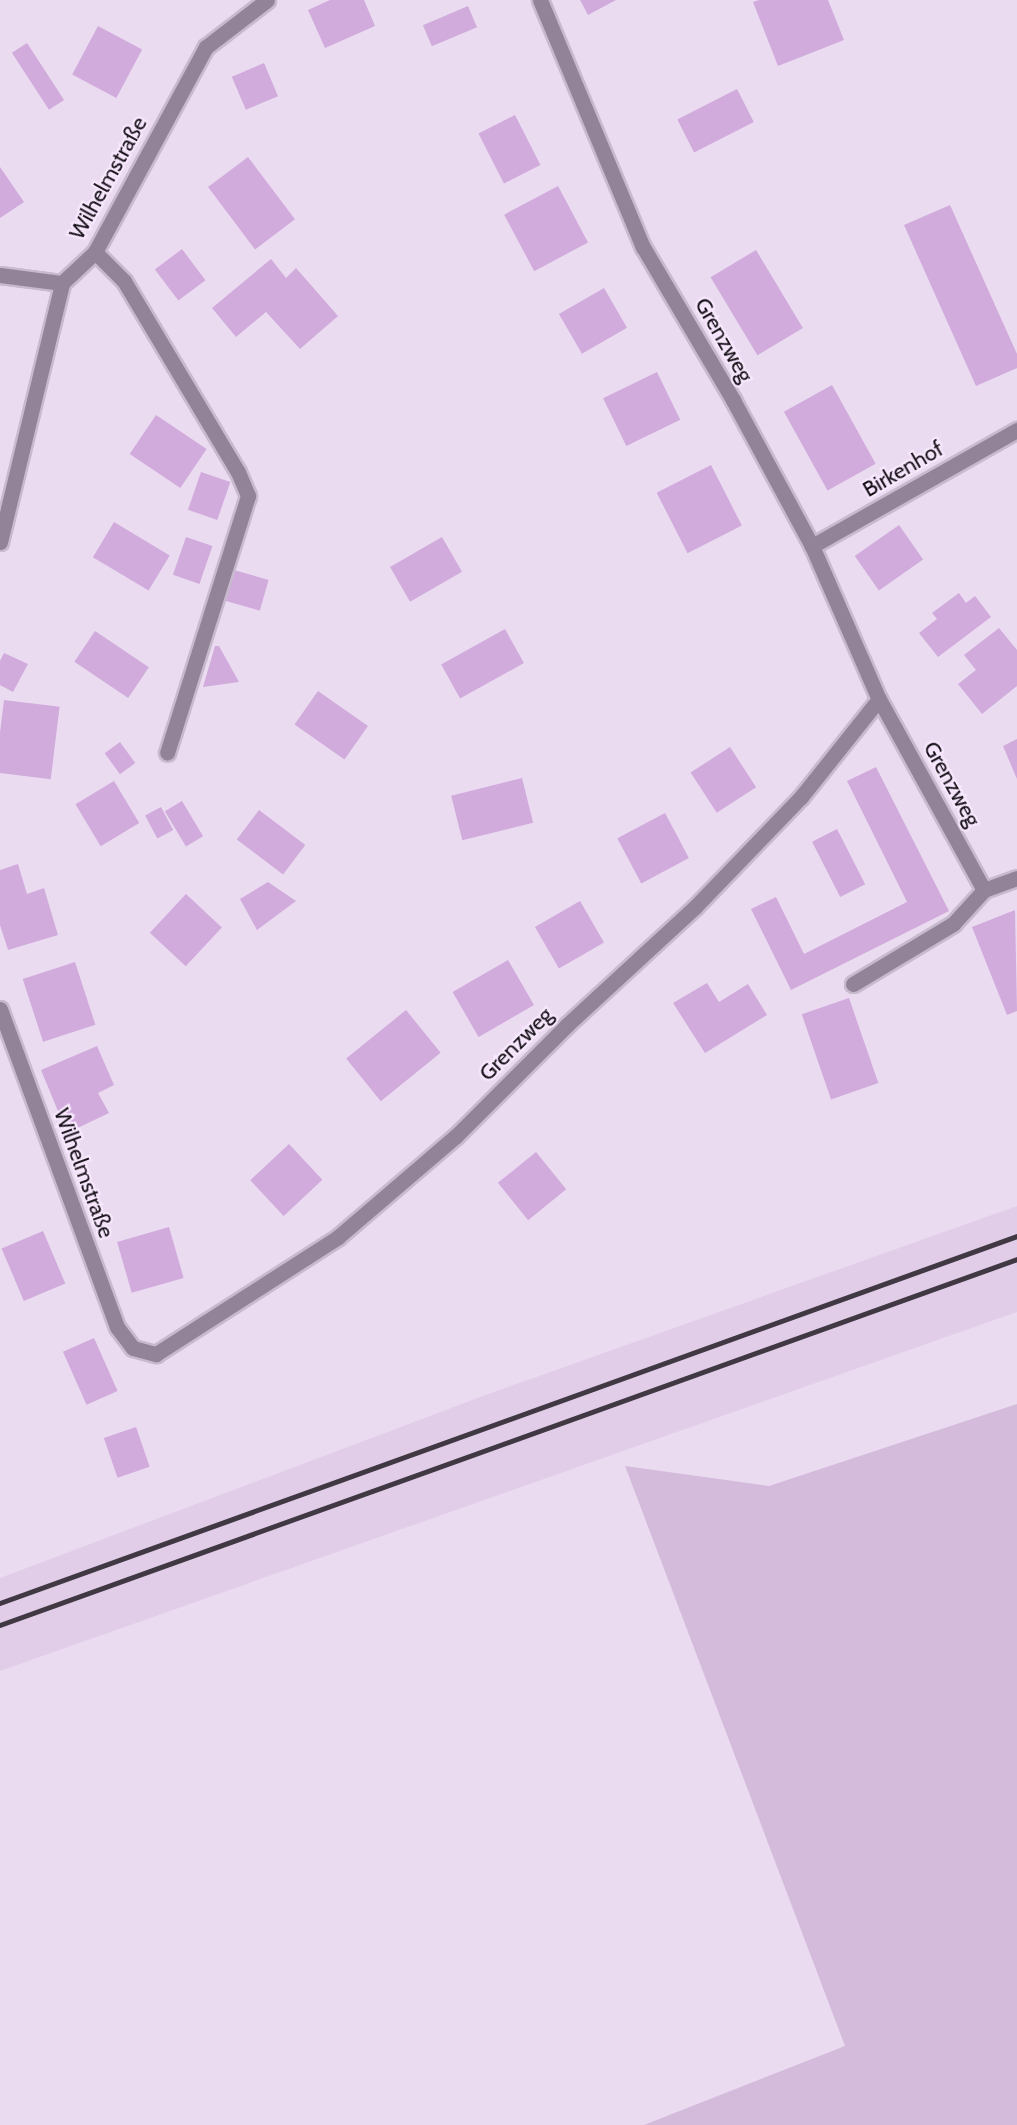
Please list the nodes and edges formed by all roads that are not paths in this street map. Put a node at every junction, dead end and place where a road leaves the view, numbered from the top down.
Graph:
1 (267, 0) edge
2 (540, 0) edge
3 (95, 252) junction
4 (0, 275) edge
5 (62, 283) junction
6 (1017, 430) edge
7 (0, 542) edge
8 (812, 546) junction
9 (879, 699) junction
10 (167, 753) dead end
11 (1017, 878) edge
12 (984, 890) junction
13 (853, 984) dead end
14 (0, 1009) edge
15 (6, 1043) edge
16 (133, 1348) joint

1 - 3 street, Wilhelmstraße
2 - 8 street, Grenzweg
3 - 5 street, Wilhelmstraße
3 - 10 street
4 - 5 street
5 - 7 street
6 - 8 street, Birkenhof
8 - 9 street, Grenzweg
9 - 12 street, Grenzweg
9 - 16 street, Grenzweg
11 - 12 street
12 - 13 street
14 - 15 street, Wilhelmstraße
15 - 16 street, Wilhelmstraße

